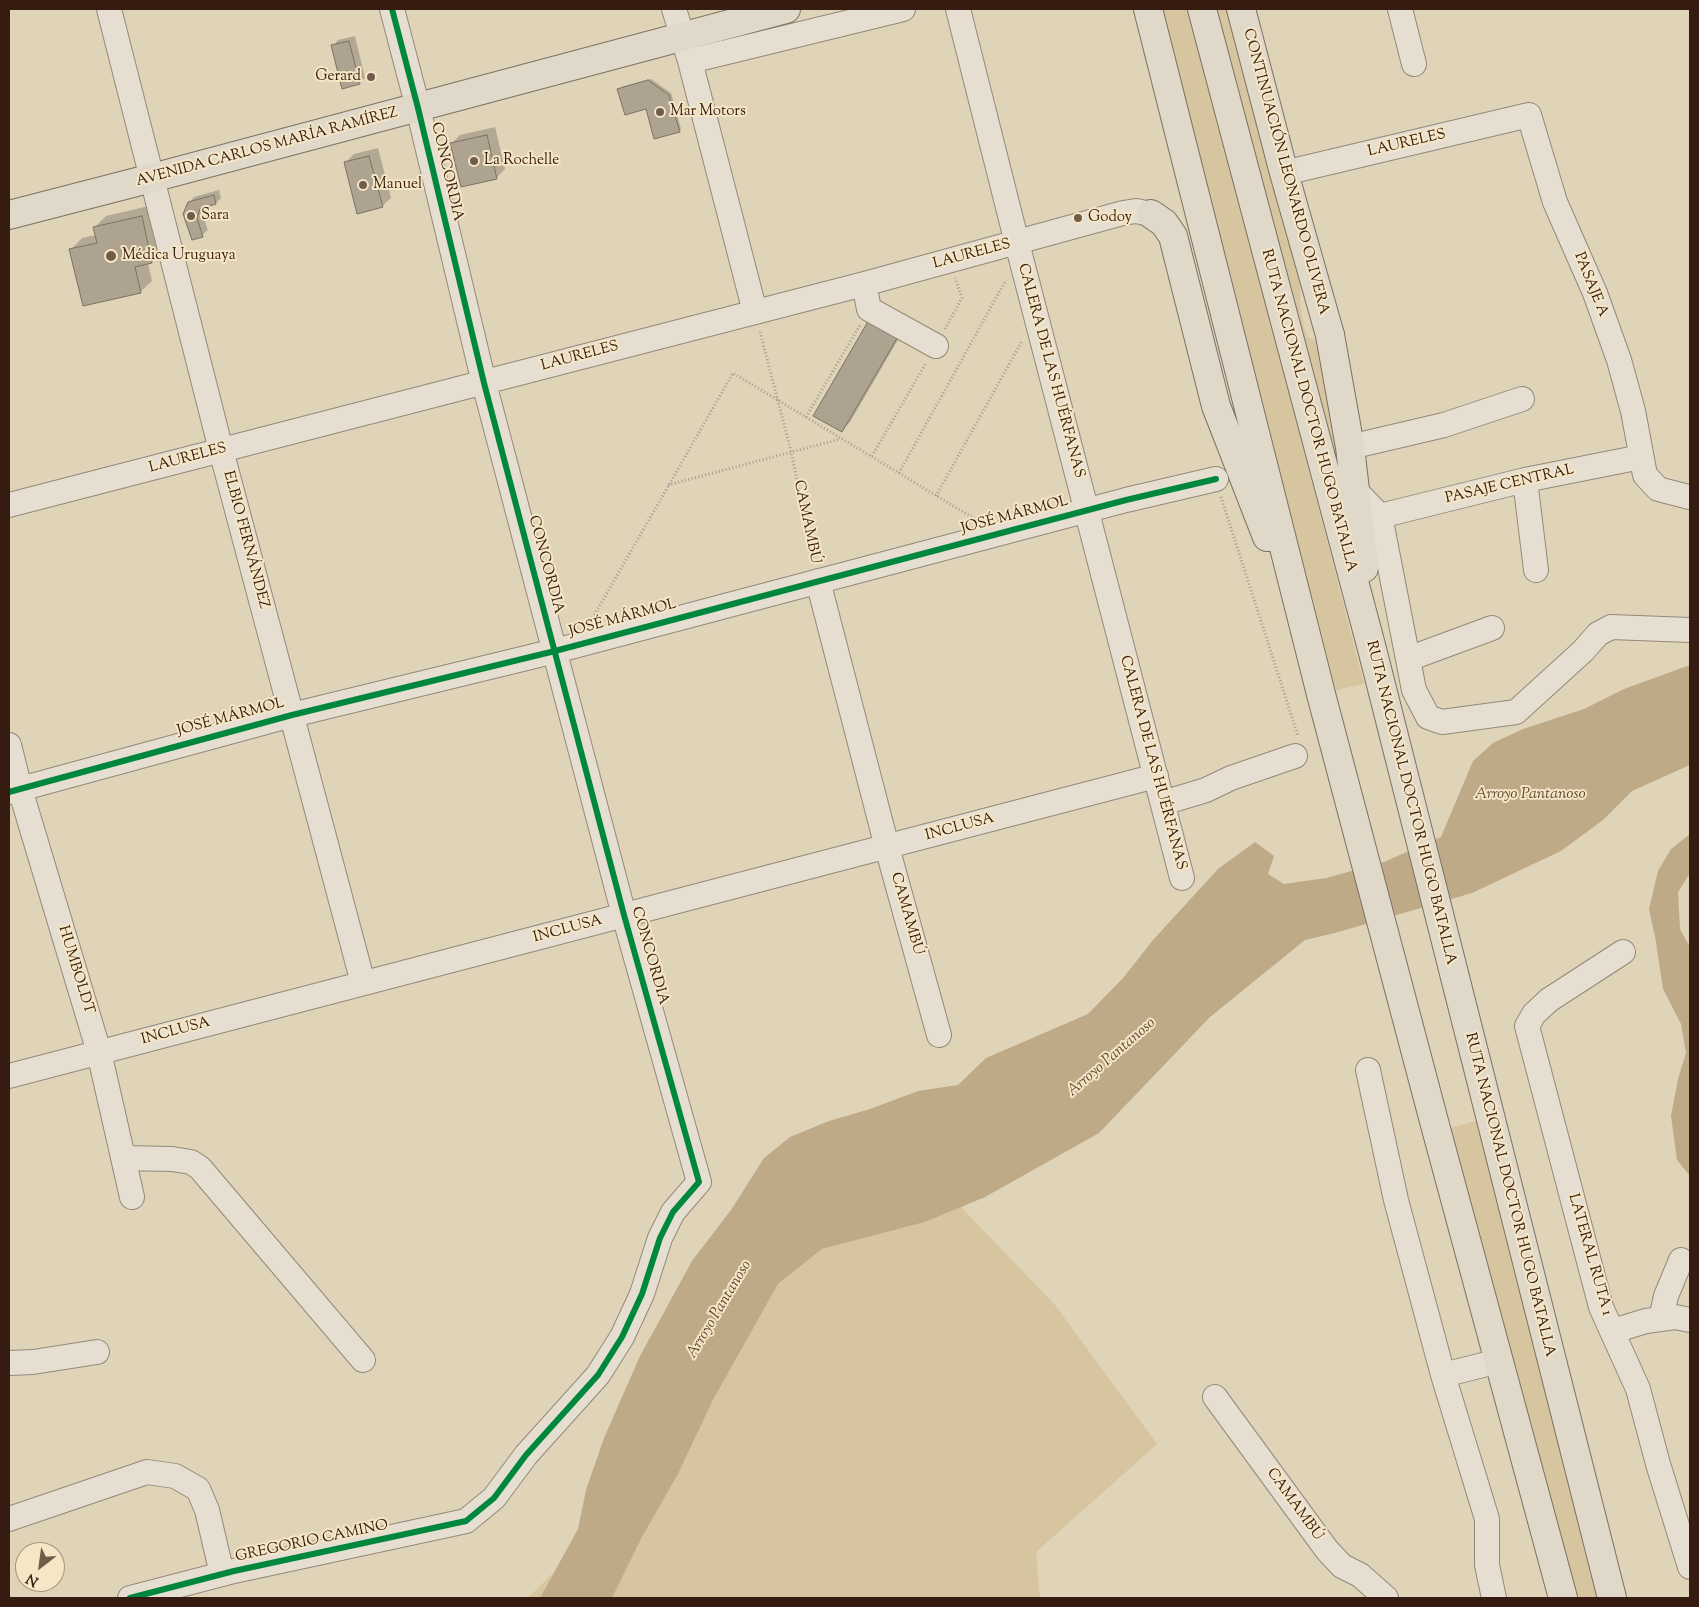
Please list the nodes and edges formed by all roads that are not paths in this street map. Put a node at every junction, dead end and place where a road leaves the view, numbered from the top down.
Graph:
1 (110, 9) edge
2 (392, 9) edge
3 (786, 9) edge
4 (903, 9) edge
5 (958, 9) edge
6 (1148, 9) edge
7 (1202, 9) edge
8 (1241, 9) edge
9 (1400, 9) edge
10 (681, 25) edge
11 (1414, 64) dead end
12 (418, 108) junction
13 (1529, 115) joint
14 (1284, 173) junction
15 (152, 178) junction
16 (1151, 214) joint
17 (9, 215) edge
18 (1018, 249) junction
19 (864, 284) junction
20 (755, 312) junction
21 (936, 346) dead end
22 (484, 382) junction
23 (1522, 399) dead end
24 (1350, 447) junction
25 (221, 450) junction
26 (1640, 457) junction
27 (1216, 480) road end
28 (1525, 480) junction
29 (1355, 490) junction
30 (1689, 497) dead end
31 (9, 506) edge
32 (1086, 510) junction
33 (1380, 516) junction
34 (1536, 570) dead end
35 (818, 581) junction
36 (1492, 628) dead end
37 (1690, 630) edge
38 (1372, 649) junction
39 (555, 651) junction
40 (1408, 659) junction
41 (1316, 670) junction
42 (292, 715) junction
43 (9, 745) edge
44 (1296, 756) road end
45 (1156, 776) junction
46 (14, 790) edge
47 (1163, 803) junction
48 (886, 847) junction
49 (1182, 878) dead end
50 (624, 915) junction
51 (1623, 952) dead end
52 (363, 983) junction
53 (939, 1035) dead end
54 (99, 1052) junction
55 (1368, 1070) dead end
56 (9, 1076) edge
57 (123, 1158) junction
58 (699, 1182) joint
59 (132, 1197) dead end
60 (1681, 1260) dead end
61 (1661, 1319) junction
62 (1690, 1320) edge
63 (1613, 1331) junction
64 (97, 1352) dead end
65 (363, 1360) dead end
66 (1499, 1361) junction
67 (9, 1363) edge
68 (1443, 1375) junction
69 (1215, 1397) dead end
70 (9, 1519) edge
71 (1690, 1567) edge
72 (222, 1574) junction
73 (130, 1598) edge
74 (1386, 1598) edge
75 (1494, 1598) edge
76 (1563, 1598) edge
77 (1612, 1598) edge

1 - 15 street, ELBIO FERNÁNDEZ
2 - 12 street, CONCORDIA
3 - 10 main road, AVENIDA CARLOS MARÍA RAMÍREZ
4 - 10 street, AVENIDA CARLOS MARÍA RAMÍREZ
5 - 18 street, CALERA DE LAS HUÉRFANAS
6 - 41 main road
7 - 38 main road, RUTA NACIONAL DOCTOR HUGO BATALLA
8 - 14 main road, CONTINUACIÓN LEONARDO OLIVERA
9 - 11 street
10 - 12 main road, AVENIDA CARLOS MARÍA RAMÍREZ
10 - 20 street
12 - 15 main road, AVENIDA CARLOS MARÍA RAMÍREZ
12 - 22 street, CONCORDIA
13 - 14 street, LAURELES
13 - 26 street, PASAJE A
14 - 24 main road, CONTINUACIÓN LEONARDO OLIVERA
15 - 17 main road, AVENIDA CARLOS MARÍA RAMÍREZ
15 - 25 street, ELBIO FERNÁNDEZ
16 - 18 street, LAURELES
16 - 41 main road
18 - 19 street, LAURELES
18 - 32 street, CALERA DE LAS HUÉRFANAS
19 - 20 street, LAURELES
19 - 21 street
20 - 22 street, LAURELES
22 - 25 street, LAURELES
22 - 39 street, CONCORDIA
23 - 24 street
24 - 29 main road, CONTINUACIÓN LEONARDO OLIVERA
25 - 31 street, LAURELES
25 - 42 street, ELBIO FERNÁNDEZ
26 - 28 street, PASAJE CENTRAL
26 - 30 street, PASAJE A
27 - 32 street, JOSÉ MÁRMOL
28 - 33 street, PASAJE CENTRAL
28 - 34 street
29 - 33 street
29 - 38 main road, CONTINUACIÓN LEONARDO OLIVERA
32 - 35 street, JOSÉ MÁRMOL
32 - 45 street, CALERA DE LAS HUÉRFANAS
33 - 40 street
35 - 39 street, JOSÉ MÁRMOL
35 - 48 street, CAMAMBÚ
36 - 40 street
37 - 40 street
38 - 77 main road, RUTA NACIONAL DOCTOR HUGO BATALLA
39 - 42 street, JOSÉ MÁRMOL
39 - 50 street, CONCORDIA
41 - 66 main road
42 - 46 street, JOSÉ MÁRMOL
42 - 52 street, ELBIO FERNÁNDEZ
43 - 46 street, HUMBOLDT
44 - 47 street
45 - 47 street, CALERA DE LAS HUÉRFANAS
45 - 48 street, INCLUSA
46 - 54 street, HUMBOLDT
47 - 49 street, CALERA DE LAS HUÉRFANAS
48 - 50 street, INCLUSA
48 - 53 street, CAMAMBÚ
50 - 52 street, INCLUSA
50 - 58 street, CONCORDIA
51 - 63 street, LATERAL RUTA 1
52 - 54 street, INCLUSA
54 - 56 street, INCLUSA
54 - 57 street, HUMBOLDT
55 - 68 street
57 - 59 street, HUMBOLDT
57 - 65 street
58 - 72 street, GREGORIO CAMINO
60 - 61 street
61 - 62 street
61 - 63 street
63 - 71 street, LATERAL RUTA 1
64 - 67 street
66 - 68 street
66 - 76 main road
68 - 75 street
69 - 74 street, CAMAMBÚ
70 - 72 street
72 - 73 street, GREGORIO CAMINO

